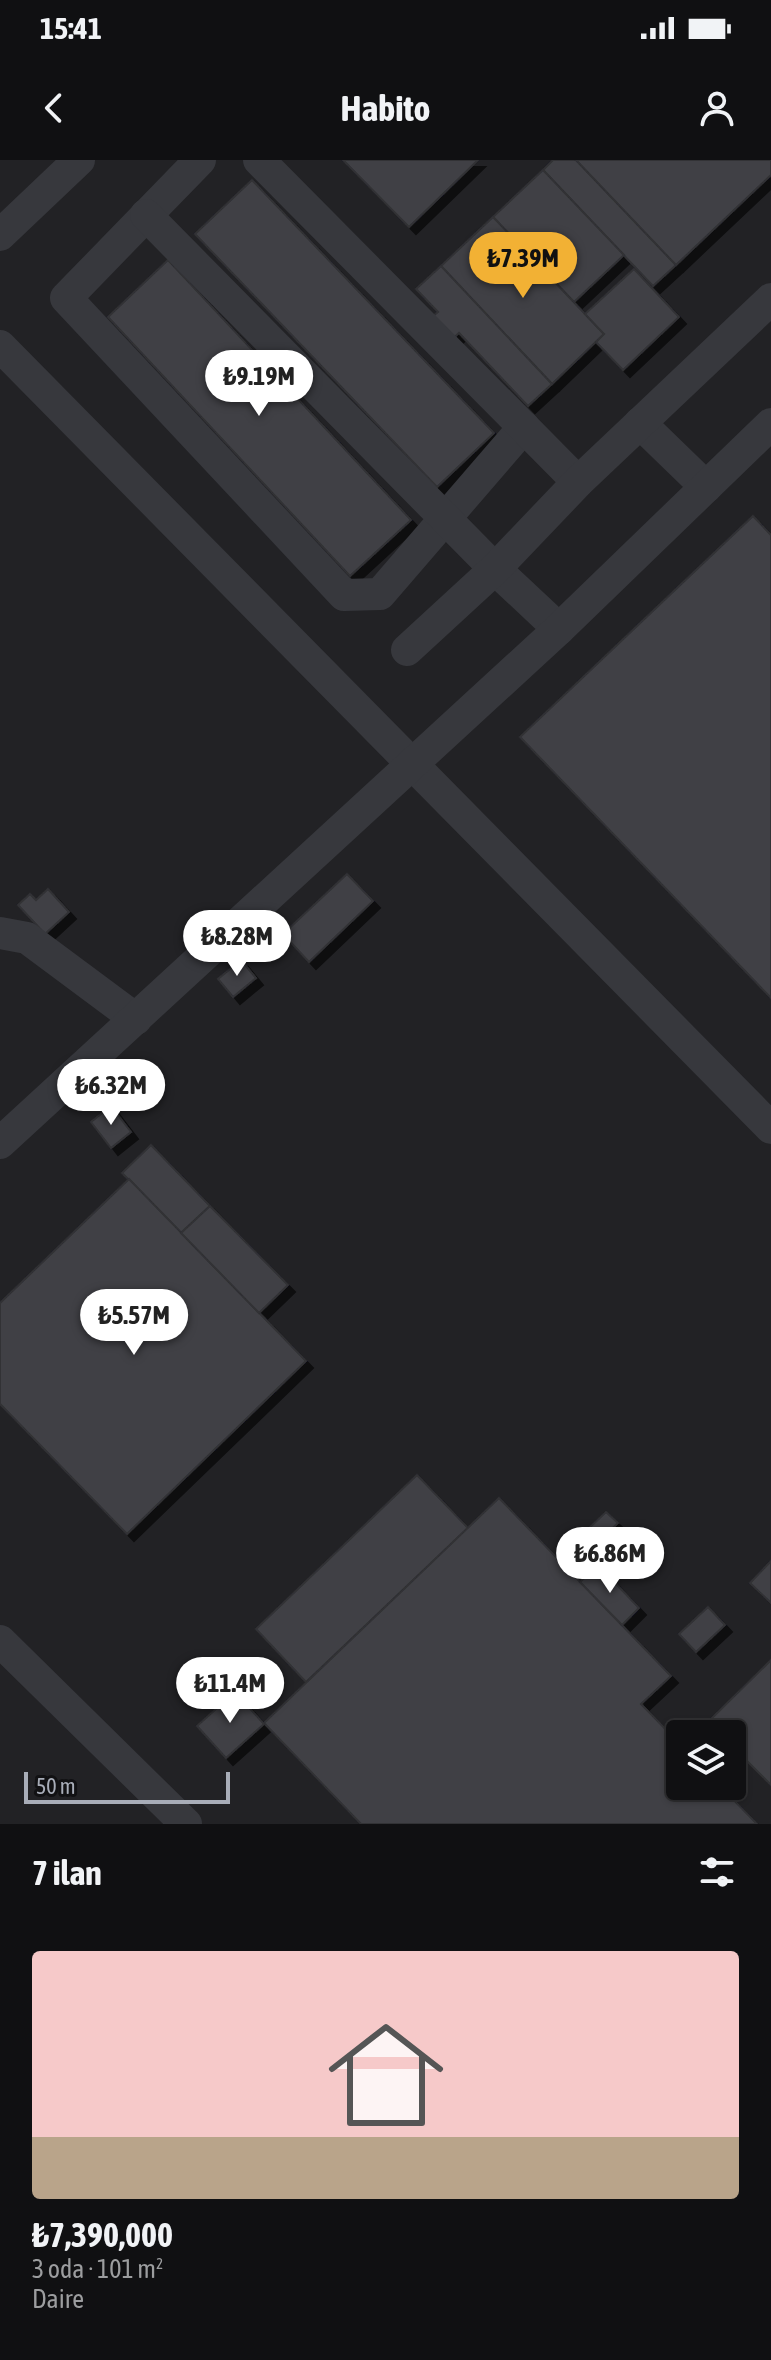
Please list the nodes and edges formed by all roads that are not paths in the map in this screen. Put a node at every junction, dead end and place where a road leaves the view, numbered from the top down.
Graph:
1 (79, 160) edge
2 (200, 160) edge
3 (259, 160) edge
4 (146, 215) junction
5 (0, 235) edge
6 (771, 299) edge
7 (0, 346) edge
8 (640, 423) junction
9 (771, 424) edge
10 (524, 427) junction
11 (578, 482) junction
12 (706, 487) junction
13 (446, 517) junction
14 (495, 569) junction
15 (559, 629) junction
16 (407, 650) dead end
17 (413, 764) junction
18 (0, 933) edge
19 (136, 1019) junction
20 (771, 1128) edge
21 (0, 1143) edge
22 (0, 1641) edge
23 (186, 1824) edge

1 - 5 street
2 - 4 street
3 - 10 street
4 - 13 street
4 - 13 street
6 - 8 street
7 - 17 street
8 - 11 street
8 - 12 street
9 - 12 street
10 - 11 street
10 - 13 street
11 - 14 street
12 - 15 street
13 - 14 street
14 - 15 street
14 - 16 street
15 - 17 street
17 - 19 street
17 - 20 street
18 - 19 street
19 - 21 street
22 - 23 street

